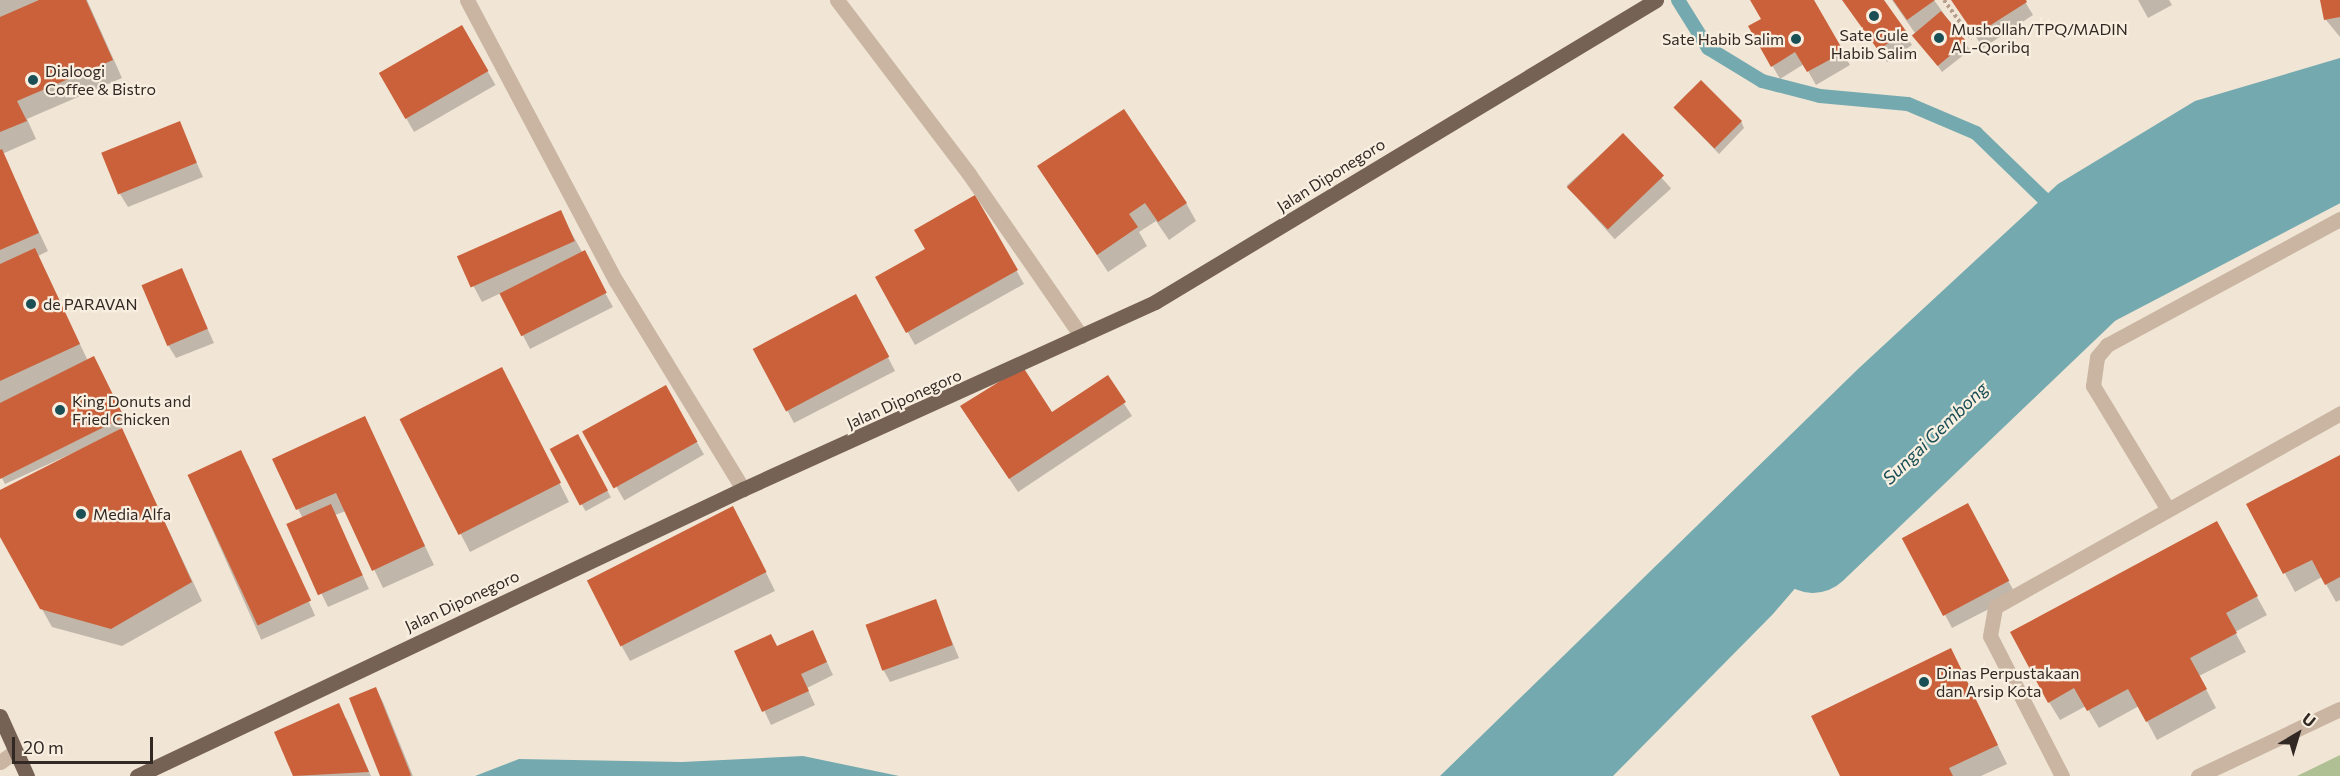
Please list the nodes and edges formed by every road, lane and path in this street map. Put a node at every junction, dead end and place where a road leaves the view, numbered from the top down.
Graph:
1 (467, 0) edge
2 (837, 0) edge
3 (1656, 0) edge
4 (1944, 0) edge
5 (1972, 39) dead end
6 (2340, 219) edge
7 (1081, 336) junction
8 (2340, 413) edge
9 (743, 489) junction
10 (2166, 508) junction
11 (2340, 709) edge
12 (0, 716) edge
13 (16, 751) junction
14 (0, 762) edge
15 (27, 776) edge
16 (137, 776) edge
17 (2062, 776) edge
18 (2198, 776) edge

1 - 9 street
2 - 7 street
3 - 7 main road, Jalan Diponegoro
4 - 5 path
6 - 10 street
7 - 9 main road, Jalan Diponegoro
8 - 10 street
9 - 16 main road, Jalan Diponegoro
10 - 17 street
11 - 18 street
12 - 13 main road
13 - 14 street
13 - 15 main road

